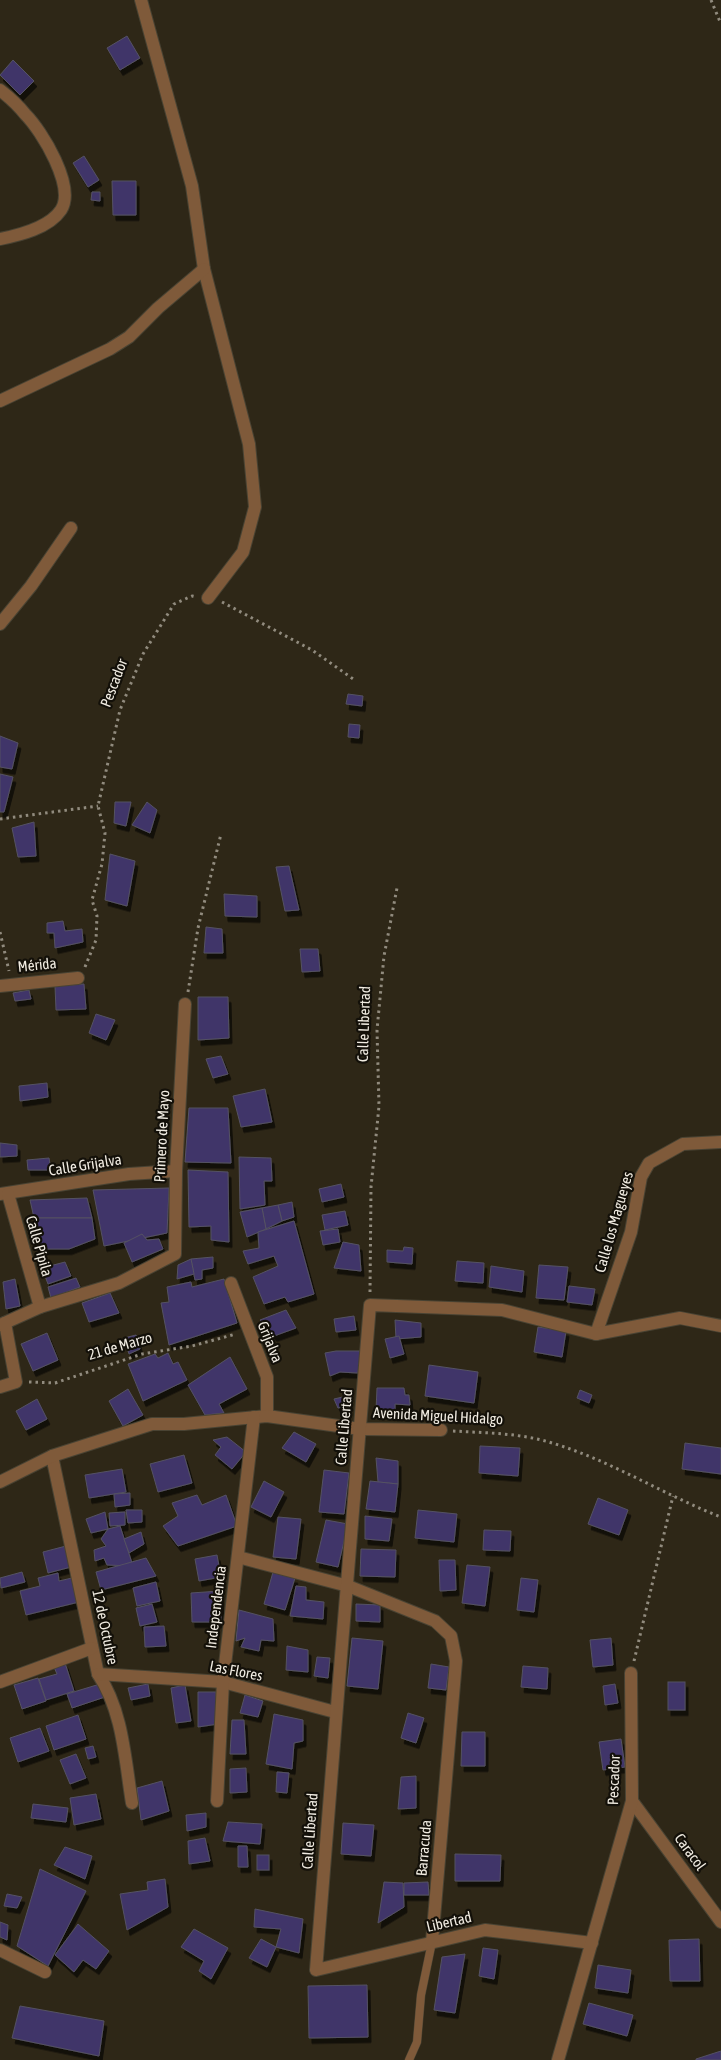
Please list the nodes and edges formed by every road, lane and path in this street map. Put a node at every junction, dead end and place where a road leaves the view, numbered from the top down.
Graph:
1 (141, 0) edge
2 (711, 0) edge
3 (721, 24) edge
4 (0, 90) edge
5 (0, 239) edge
6 (204, 269) junction
7 (0, 402) edge
8 (71, 528) dead end
9 (208, 598) junction
10 (0, 624) edge
11 (356, 681) dead end
12 (98, 806) junction
13 (0, 820) edge
14 (221, 834) dead end
15 (397, 888) dead end
16 (0, 932) edge
17 (78, 978) joint
18 (6, 985) edge
19 (186, 1004) joint
20 (721, 1142) edge
21 (176, 1171) junction
22 (4, 1194) edge
23 (231, 1283) dead end
24 (370, 1305) junction
25 (40, 1307) junction
26 (3, 1324) edge
27 (721, 1326) edge
28 (248, 1330) junction
29 (596, 1334) junction
30 (16, 1382) junction
31 (0, 1387) edge
32 (267, 1416) junction
33 (254, 1417) junction
34 (360, 1429) junction
35 (440, 1430) joint
36 (52, 1456) junction
37 (0, 1482) edge
38 (673, 1496) junction
39 (721, 1517) edge
40 (238, 1556) junction
41 (348, 1586) junction
42 (92, 1648) junction
43 (631, 1673) joint
44 (98, 1674) junction
45 (0, 1682) edge
46 (223, 1682) junction
47 (335, 1712) junction
48 (217, 1801) dead end
49 (632, 1801) junction
50 (132, 1803) dead end
51 (721, 1922) edge
52 (432, 1942) junction
53 (592, 1943) junction
54 (0, 1950) edge
55 (316, 1970) joint
56 (45, 1972) dead end
57 (409, 2060) edge
58 (558, 2060) edge

1 - 6 street
2 - 3 path
4 - 5 street
6 - 7 street
6 - 9 street
8 - 10 street
9 - 11 path, Pescador
9 - 12 path, Pescador
12 - 13 path
12 - 17 path, Pescador
14 - 19 path
15 - 24 path, Calle Libertad
16 - 18 path
17 - 18 street, Mérida
19 - 21 street, Primero de Mayo
20 - 29 street, Calle los Magueyes
21 - 22 street, Calle Grijalva
21 - 25 street, Primero de Mayo
22 - 25 street, Calle Pípila
23 - 28 street, Grijalva
24 - 29 street
24 - 34 street, Calle Libertad
25 - 26 street, Primero de Mayo
26 - 30 street
27 - 29 street
28 - 30 path, 21 de Marzo
28 - 32 street, Grijalva
30 - 31 street
32 - 33 street, Avenida Miguel Hidalgo
32 - 34 street, Avenida Miguel Hidalgo
33 - 36 street, Avenida Miguel Hidalgo
33 - 40 street, Independencia
34 - 35 street, Avenida Miguel Hidalgo
34 - 41 street, Calle Libertad
35 - 38 path, Avenida Miguel Hidalgo
36 - 37 street, Avenida Miguel Hidalgo
36 - 42 street, 12 de Octubre
38 - 39 path, Avenida Miguel Hidalgo
38 - 43 path
40 - 41 street
40 - 46 street, Independencia
41 - 47 street, Calle Libertad
41 - 52 street, Barracuda
42 - 44 street, 12 de Octubre
42 - 45 street
43 - 49 street, Pescador
44 - 46 street, Las Flores
44 - 50 street, 12 de Octubre
46 - 47 street, Las Flores
46 - 48 street, Independencia
47 - 55 street, Calle Libertad
49 - 51 street, Caracol
49 - 53 street, Pescador
52 - 53 street, Libertad
52 - 55 street, Libertad
52 - 57 lane, Barracuda
53 - 58 street, Pescador
54 - 56 street

